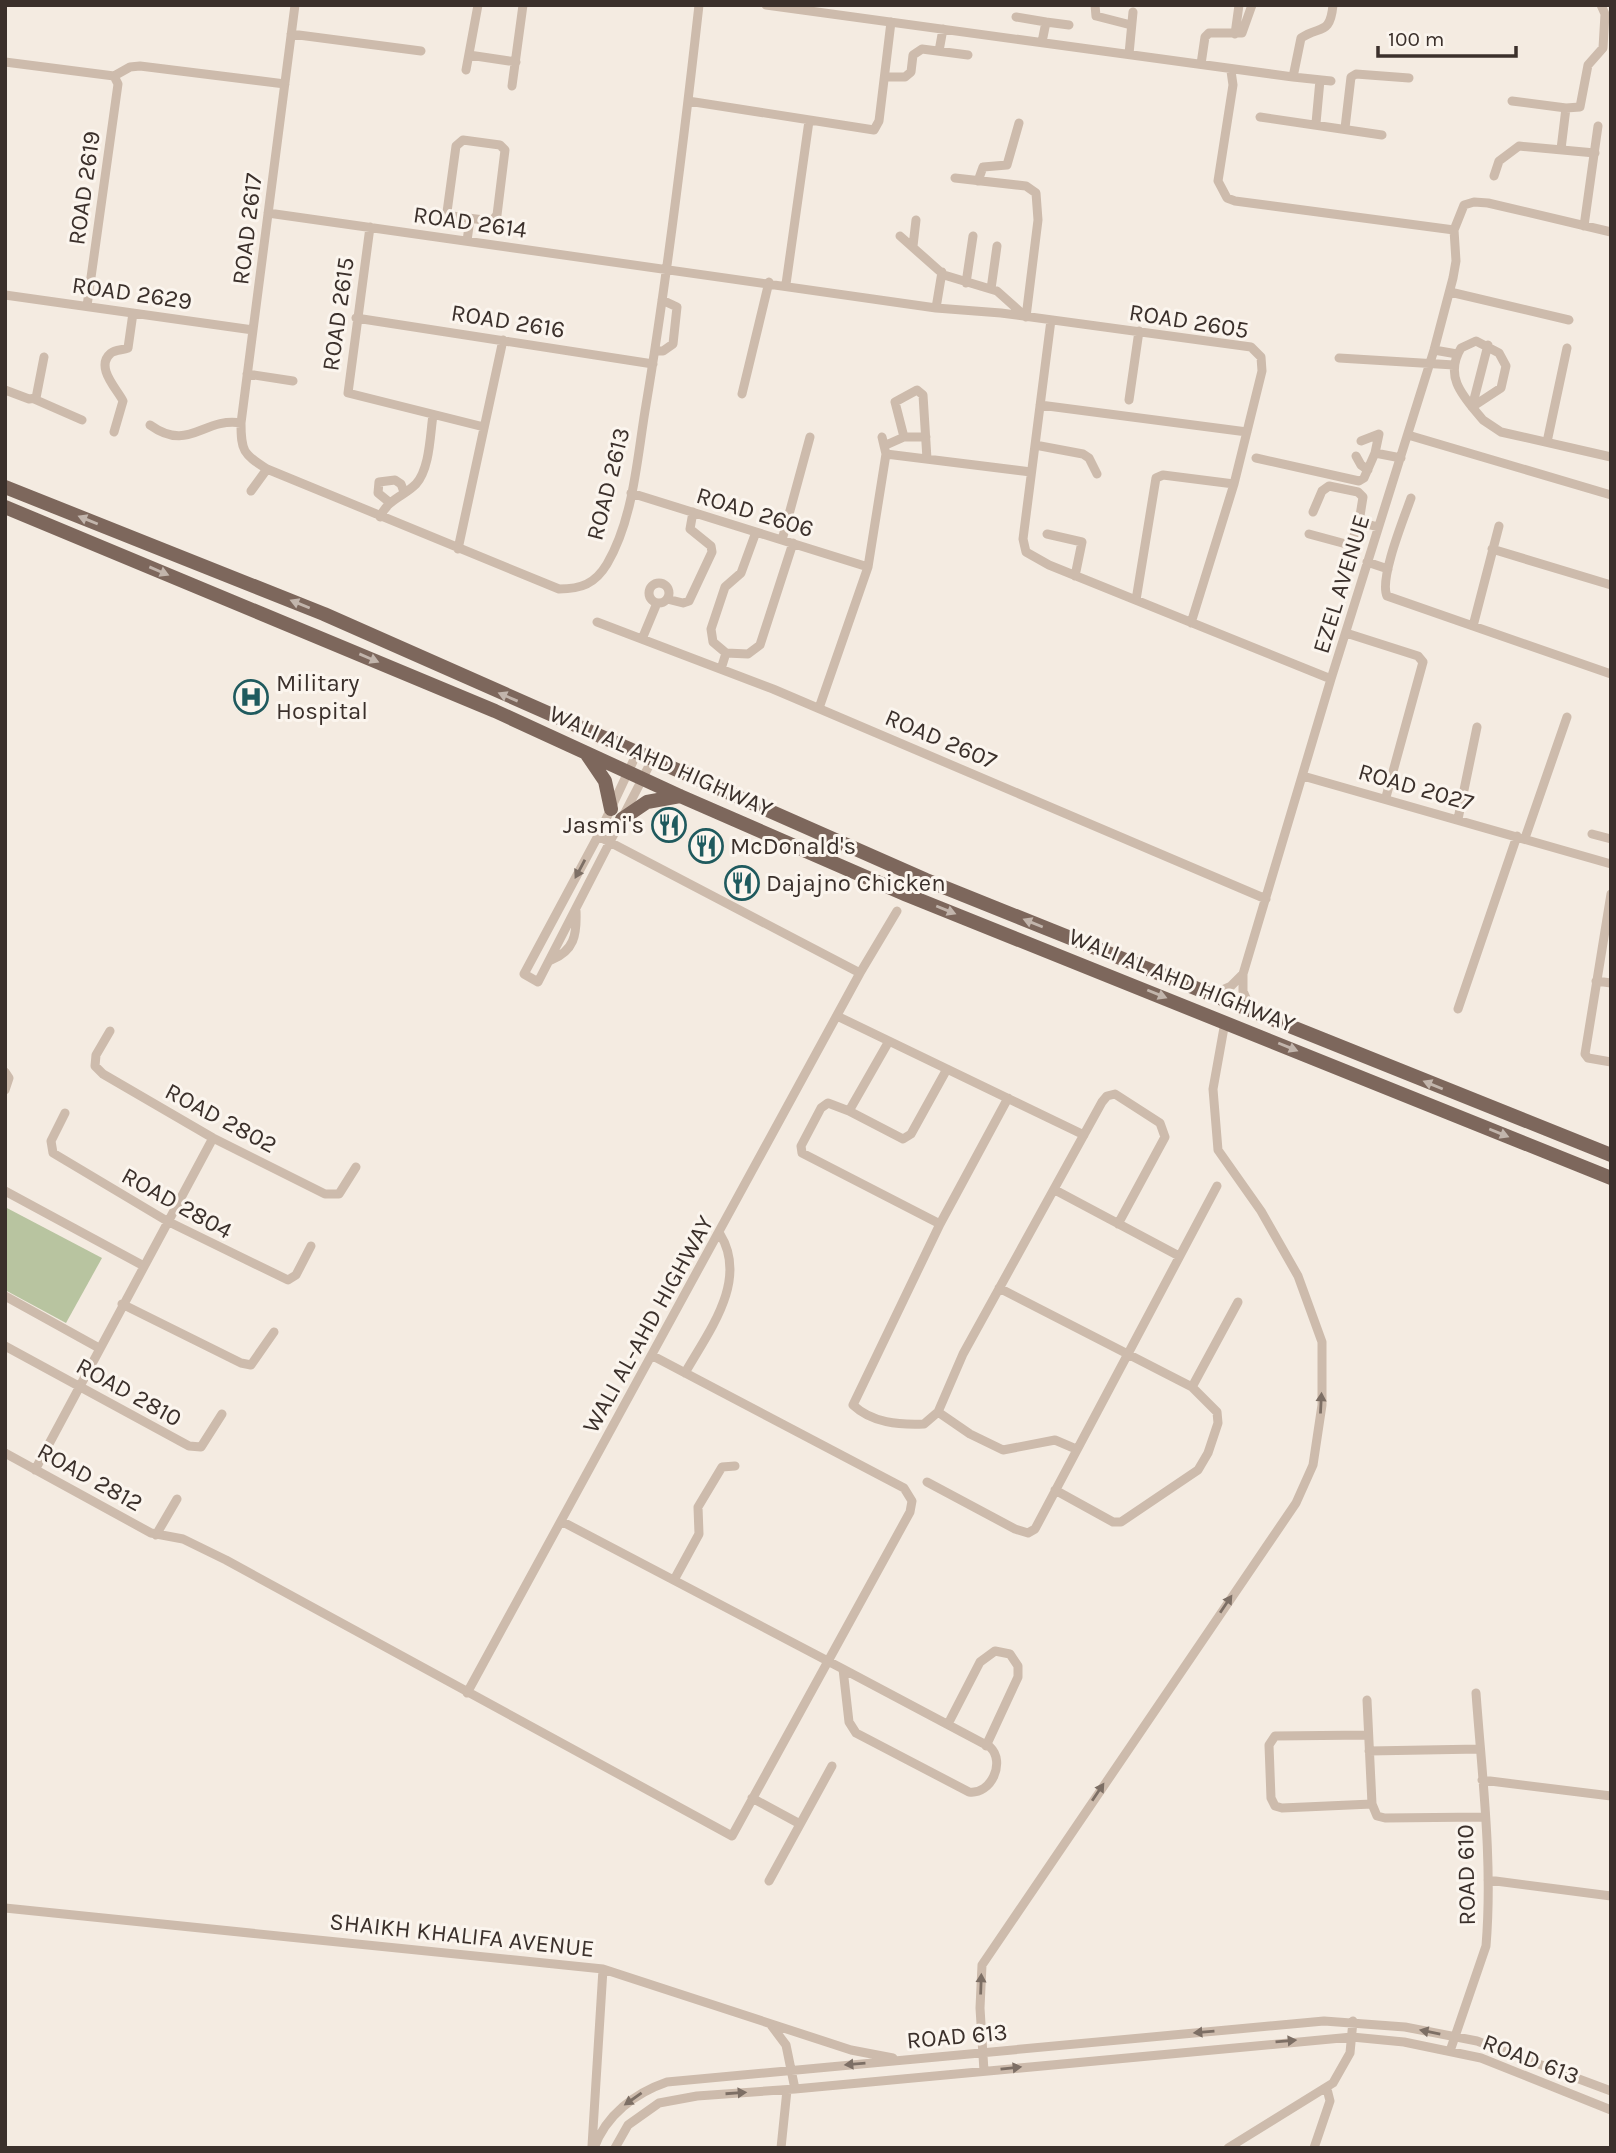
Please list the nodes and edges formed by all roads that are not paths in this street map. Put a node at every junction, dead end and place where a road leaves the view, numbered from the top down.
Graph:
1 (295, 5) edge
2 (478, 5) edge
3 (523, 5) edge
4 (699, 5) edge
5 (766, 5) edge
6 (1095, 5) edge
7 (1239, 5) edge
8 (1252, 5) edge
9 (1333, 5) edge
10 (1601, 5) edge
11 (827, 9) edge
12 (1133, 12) dead end
13 (1016, 17) dead end
14 (891, 22) junction
15 (1045, 22) junction
16 (1131, 25) junction
17 (1069, 26) dead end
18 (943, 29) junction
19 (291, 34) junction
20 (1235, 34) junction
21 (1042, 43) junction
22 (421, 51) dead end
23 (939, 51) junction
24 (1129, 54) junction
25 (469, 55) junction
26 (968, 55) dead end
27 (5, 62) edge
28 (516, 62) junction
29 (1201, 64) junction
30 (466, 70) dead end
31 (1231, 71) junction
32 (114, 76) junction
33 (885, 77) junction
34 (1293, 77) junction
35 (1409, 78) dead end
36 (1320, 80) junction
37 (1331, 81) dead end
38 (285, 84) junction
39 (512, 86) dead end
40 (688, 101) junction
41 (1512, 101) dead end
42 (1566, 108) junction
43 (1260, 117) dead end
44 (809, 121) junction
45 (1019, 123) dead end
46 (1316, 123) junction
47 (1598, 126) dead end
48 (1345, 128) junction
49 (1382, 135) dead end
50 (1561, 149) junction
51 (1595, 153) junction
52 (1494, 176) dead end
53 (956, 178) dead end
54 (978, 181) junction
55 (268, 212) junction
56 (470, 219) junction
57 (916, 220) dead end
58 (1584, 226) junction
59 (370, 227) junction
60 (1454, 230) junction
61 (1611, 232) edge
62 (900, 236) dead end
63 (973, 236) dead end
64 (467, 240) junction
65 (913, 246) junction
66 (997, 246) dead end
67 (666, 269) junction
68 (942, 272) junction
69 (769, 282) junction
70 (966, 283) junction
71 (786, 284) junction
72 (991, 289) junction
73 (1450, 292) junction
74 (5, 295) edge
75 (662, 300) junction
76 (87, 306) junction
77 (936, 308) junction
78 (133, 313) junction
79 (1026, 317) junction
80 (356, 318) junction
81 (1051, 320) junction
82 (1569, 320) dead end
83 (253, 330) junction
84 (1139, 331) junction
85 (503, 340) junction
86 (1488, 345) junction
87 (1567, 348) dead end
88 (1434, 350) junction
89 (655, 351) junction
90 (1457, 354) junction
91 (44, 357) dead end
92 (1339, 358) dead end
93 (1431, 361) junction
94 (653, 363) junction
95 (1454, 365) junction
96 (247, 374) junction
97 (293, 381) dead end
98 (5, 390) edge
99 (742, 394) dead end
100 (34, 400) junction
101 (1129, 400) dead end
102 (1040, 405) junction
103 (1472, 407) junction
104 (433, 415) junction
105 (82, 420) dead end
106 (241, 423) junction
107 (150, 425) dead end
108 (484, 427) junction
109 (114, 432) dead end
110 (1247, 432) junction
111 (1408, 435) junction
112 (810, 437) dead end
113 (904, 437) junction
114 (926, 437) junction
115 (1361, 441) dead end
116 (1547, 442) junction
117 (885, 445) junction
118 (1035, 445) junction
119 (1375, 453) junction
120 (1356, 456) dead end
121 (247, 457) joint
122 (1611, 457) edge
123 (1256, 458) dead end
124 (1401, 458) junction
125 (927, 459) junction
126 (267, 469) junction
127 (1368, 470) junction
128 (1031, 472) junction
129 (1097, 474) dead end
130 (1234, 484) junction
131 (5, 487) edge
132 (251, 491) dead end
133 (404, 492) junction
134 (631, 493) junction
135 (1611, 495) edge
136 (1411, 498) dead end
137 (389, 502) junction
138 (5, 508) edge
139 (693, 512) junction
140 (1313, 512) dead end
141 (380, 517) junction
142 (1359, 522) junction
143 (1378, 527) junction
144 (1499, 527) dead end
145 (756, 532) junction
146 (1047, 534) dead end
147 (1309, 534) dead end
148 (782, 540) junction
149 (793, 543) junction
150 (458, 549) junction
151 (1492, 549) junction
152 (1367, 562) junction
153 (868, 567) junction
154 (1388, 569) junction
155 (1075, 576) junction
156 (1611, 585) edge
157 (667, 599) junction
158 (1136, 600) junction
159 (657, 603) junction
160 (597, 622) dead end
161 (1191, 623) junction
162 (1473, 626) junction
163 (1346, 633) junction
164 (642, 639) junction
165 (726, 653) junction
166 (721, 669) junction
167 (1611, 674) edge
168 (1331, 679) junction
169 (819, 708) junction
170 (1567, 717) dead end
171 (1477, 727) dead end
172 (585, 752) junction
173 (643, 769) junction
174 (1303, 776) junction
175 (680, 796) junction
176 (1386, 797) junction
177 (617, 814) junction
178 (1458, 819) junction
179 (1592, 834) dead end
180 (598, 836) junction
181 (1521, 837) junction
182 (1611, 839) edge
183 (611, 842) junction
184 (1611, 864) edge
185 (1611, 894) edge
186 (1266, 900) junction
187 (897, 911) dead end
188 (860, 973) junction
189 (1243, 974) junction
190 (1596, 981) junction
191 (1611, 983) edge
192 (1208, 994) junction
193 (1232, 1004) junction
194 (1458, 1009) dead end
195 (1252, 1012) junction
196 (837, 1016) junction
197 (1225, 1022) junction
198 (110, 1031) dead end
199 (889, 1041) junction
200 (1611, 1062) edge
201 (947, 1069) junction
202 (5, 1072) edge
203 (5, 1090) edge
204 (1008, 1098) junction
205 (849, 1111) junction
206 (65, 1113) dead end
207 (1084, 1135) junction
208 (213, 1138) junction
209 (1611, 1155) edge
210 (356, 1167) dead end
211 (1611, 1178) edge
212 (1217, 1186) dead end
213 (1055, 1190) junction
214 (5, 1191) edge
215 (167, 1221) junction
216 (1118, 1223) junction
217 (940, 1224) junction
218 (720, 1234) junction
219 (311, 1246) dead end
220 (1179, 1256) junction
221 (142, 1265) junction
222 (999, 1288) junction
223 (5, 1296) edge
224 (1238, 1302) dead end
225 (122, 1304) junction
226 (274, 1332) dead end
227 (5, 1346) edge
228 (99, 1348) junction
229 (1125, 1355) junction
230 (653, 1356) junction
231 (685, 1373) junction
232 (79, 1387) junction
233 (1192, 1388) junction
234 (938, 1412) junction
235 (222, 1414) dead end
236 (1076, 1449) junction
237 (5, 1453) edge
238 (735, 1466) dead end
239 (35, 1470) junction
240 (927, 1482) dead end
241 (1055, 1490) junction
242 (177, 1499) dead end
243 (561, 1521) junction
244 (156, 1535) junction
245 (674, 1580) junction
246 (828, 1661) junction
247 (843, 1669) junction
248 (467, 1693) junction
249 (1476, 1693) dead end
250 (1367, 1700) dead end
251 (948, 1724) junction
252 (1368, 1735) junction
253 (986, 1745) junction
254 (1480, 1749) junction
255 (1369, 1751) junction
256 (832, 1766) dead end
257 (1482, 1780) junction
258 (1611, 1796) edge
259 (752, 1798) junction
260 (1372, 1804) junction
261 (1484, 1817) junction
262 (800, 1824) junction
263 (1488, 1880) junction
264 (769, 1881) dead end
265 (1611, 1896) edge
266 (5, 1908) edge
267 (603, 1969) junction
268 (1353, 2021) junction
269 (769, 2024) junction
270 (1352, 2036) junction
271 (1456, 2037) junction
272 (1450, 2051) junction
273 (983, 2053) junction
274 (902, 2060) junction
275 (793, 2070) junction
276 (984, 2071) junction
277 (1327, 2089) junction
278 (791, 2090) junction
279 (1611, 2091) edge
280 (1611, 2110) edge
281 (593, 2148) edge
282 (615, 2148) edge
283 (781, 2148) edge
284 (1228, 2148) edge
285 (1314, 2148) edge

1 - 19 street, ROAD 2617
2 - 25 street
3 - 28 street
4 - 40 street, ROAD 2613
5 - 11 street
6 - 16 street
7 - 20 street
8 - 20 street
9 - 34 street
10 - 42 street
11 - 14 street
12 - 16 street
13 - 15 street
14 - 18 street
14 - 33 street
15 - 17 street
15 - 21 street
16 - 24 street
18 - 21 street
18 - 23 street
19 - 22 street
19 - 38 street, ROAD 2617
20 - 29 street
21 - 24 street
23 - 26 street
23 - 33 street
24 - 29 street
25 - 28 street
25 - 30 street
27 - 32 street
28 - 39 street
29 - 31 street
31 - 34 street
31 - 60 street
32 - 38 street
32 - 76 street, ROAD 2619
33 - 44 street
34 - 36 street
35 - 48 street
36 - 37 street
36 - 46 street
38 - 55 street, ROAD 2617
40 - 44 street
40 - 67 street, ROAD 2613
41 - 42 street
42 - 50 street
43 - 46 street
44 - 71 street
45 - 54 street
46 - 48 street
47 - 51 street
48 - 49 street
50 - 51 street
50 - 52 street
51 - 58 street
53 - 54 street
54 - 79 street
55 - 59 street, ROAD 2614
55 - 83 street, ROAD 2617
56 - 56 street
56 - 64 street
57 - 65 street
58 - 60 street, EZEL AVENUE
58 - 61 street
59 - 64 street, ROAD 2614
59 - 80 street, ROAD 2615
60 - 73 street, EZEL AVENUE
62 - 65 street
63 - 70 street
64 - 67 street, ROAD 2614
65 - 68 street
66 - 72 street
67 - 69 street
67 - 75 street, ROAD 2613
68 - 70 street
68 - 77 street
69 - 71 street
69 - 99 street
70 - 72 street
71 - 77 street, ROAD 2605
72 - 79 street
73 - 82 street
73 - 88 street, EZEL AVENUE
74 - 76 street, ROAD 2629
75 - 89 street, ROAD 2613
75 - 89 street
76 - 78 street, ROAD 2629
77 - 79 street, ROAD 2605
78 - 83 street, ROAD 2629
78 - 109 street
79 - 81 street, ROAD 2605
80 - 85 street, ROAD 2616
80 - 104 street, ROAD 2615
81 - 84 street, ROAD 2605
81 - 102 street
83 - 96 street, ROAD 2617
84 - 101 street
84 - 110 street, ROAD 2605
85 - 94 street, ROAD 2616
85 - 108 street
86 - 90 street
86 - 103 street
86 - 103 street
87 - 116 street
88 - 90 street
88 - 93 street, EZEL AVENUE
89 - 94 street, ROAD 2613
90 - 95 street
91 - 100 street
92 - 93 street
93 - 95 street
93 - 111 street, EZEL AVENUE
94 - 134 street, ROAD 2613
95 - 103 street
96 - 97 street
96 - 106 street, ROAD 2617
98 - 100 street
100 - 105 street
102 - 110 street
102 - 118 street
103 - 116 street
104 - 108 street, ROAD 2615
104 - 133 street
106 - 107 street
106 - 121 street, ROAD 2617
108 - 150 street
110 - 130 street, ROAD 2605
111 - 124 street, EZEL AVENUE
111 - 135 street
112 - 148 street
113 - 114 street
113 - 114 street
113 - 117 street
114 - 125 street
115 - 119 street
116 - 122 street
117 - 125 street
117 - 153 street
118 - 128 street
118 - 129 street
119 - 124 street
119 - 127 street
120 - 127 street
121 - 126 street, ROAD 2613
123 - 127 street
124 - 143 street, EZEL AVENUE
125 - 128 street
126 - 132 street
126 - 141 street, ROAD 2613
128 - 155 street
130 - 158 street
130 - 161 street, ROAD 2605
173 -> 131 main road, WALI AL AHD HIGHWAY
133 - 137 street
133 - 137 street
134 - 139 street, ROAD 2606
134 - 150 street, ROAD 2613
136 - 154 street
137 - 141 street
138 -> 172 main road, WALI AL AHD HIGHWAY
139 - 145 street, ROAD 2606
139 - 157 street
140 - 142 street
141 - 150 street, ROAD 2613
142 - 143 street
142 - 147 street
143 - 152 street, EZEL AVENUE
144 - 151 street
145 - 148 street, ROAD 2606
145 - 165 street
146 - 155 street
148 - 149 street, ROAD 2606
149 - 153 street, ROAD 2606
149 - 165 street
151 - 156 street
151 - 162 street
152 - 154 street
152 - 163 street, EZEL AVENUE
153 - 169 street
154 - 162 street
155 - 158 street
157 - 159 street
157 - 159 street
158 - 161 street
159 - 164 street
160 - 164 street, ROAD 2607
161 - 168 street
162 - 167 street
163 - 168 street, EZEL AVENUE
163 - 176 street
164 - 166 street, ROAD 2607
165 - 166 street
166 - 169 street, ROAD 2607
168 - 174 street, EZEL AVENUE
169 - 186 street, ROAD 2607
170 - 181 street
171 - 178 street
172 - 173 main road, WALI AL AHD HIGHWAY
172 - 177 main road
173 - 175 main road, WALI AL AHD HIGHWAY
173 - 177 street
173 - 177 street
192 -> 173 main road, WALI AL AHD HIGHWAY
174 - 176 street, ROAD 2027
174 - 186 street, EZEL AVENUE
175 - 177 main road
175 -> 197 main road, WALI AL AHD HIGHWAY
176 - 178 street, ROAD 2027
177 - 180 street
177 - 183 street
178 - 181 street, ROAD 2027
179 - 182 street
180 - 183 street
180 -> 183 street
181 - 184 street, ROAD 2027
181 - 194 street
183 - 188 street
185 - 190 street
186 - 189 street, EZEL AVENUE
187 - 188 street, WALI AL-AHD HIGHWAY
188 - 196 street, WALI AL-AHD HIGHWAY
189 - 192 street
189 - 195 street, EZEL AVENUE
190 - 191 street
190 - 200 street
192 - 193 main road, WALI AL AHD HIGHWAY
193 - 195 main road, WALI AL AHD HIGHWAY
193 - 197 main road
209 -> 195 main road, WALI AL AHD HIGHWAY
196 - 199 street
196 - 218 street, WALI AL-AHD HIGHWAY
197 -> 211 main road, WALI AL AHD HIGHWAY
273 -> 197 street
198 - 208 street, ROAD 2802
199 - 201 street
199 - 205 street
201 - 204 street
201 - 205 street
202 - 203 street
204 - 207 street
204 - 217 street
205 - 217 street
206 - 215 street, ROAD 2804
207 - 213 street
207 - 216 street
208 - 210 street, ROAD 2802
208 - 215 street
212 - 220 street
213 - 216 street
213 - 222 street
214 - 221 street
215 - 219 street, ROAD 2804
215 - 221 street
216 - 220 street
217 - 234 street
218 - 230 street, WALI AL-AHD HIGHWAY
218 - 231 street
220 - 229 street
221 - 225 street
222 - 229 street
222 - 234 street
223 - 228 street
224 - 233 street
225 - 226 street
225 - 228 street
227 - 232 street, ROAD 2810
228 - 232 street
229 - 233 street
229 - 236 street
230 - 231 street
230 - 243 street, WALI AL-AHD HIGHWAY
231 - 246 street
232 - 235 street, ROAD 2810
232 - 239 street
233 - 241 street
234 - 236 street
236 - 241 street
237 - 239 street, ROAD 2812
238 - 245 street
239 - 244 street, ROAD 2812
240 - 241 street
242 - 244 street, ROAD 2812
243 - 245 street
243 - 248 street, WALI AL-AHD HIGHWAY
244 - 248 street, ROAD 2812
245 - 246 street
246 - 247 street
246 - 259 street
247 - 251 street
247 - 253 street
248 - 259 street, ROAD 2812
249 - 254 street, ROAD 610
250 - 252 street
251 - 253 street
251 - 253 street
252 - 255 street
252 - 260 street
254 - 255 street
254 - 257 street, ROAD 610
255 - 260 street
256 - 262 street
257 - 258 street
257 - 261 street, ROAD 610
259 - 262 street
260 - 261 street
261 - 263 street, ROAD 610
262 - 264 street
263 - 265 street
263 - 271 street, ROAD 610
266 - 267 street, SHAIKH KHALIFA AVENUE
267 - 269 street, SHAIKH KHALIFA AVENUE
267 - 281 street
268 - 270 street
271 -> 268 street, ROAD 613
268 -> 273 street, ROAD 613
269 - 274 street, SHAIKH KHALIFA AVENUE
269 - 275 street
270 - 272 street, ROAD 613
276 -> 270 street, ROAD 613
270 - 277 street
271 - 272 street, ROAD 610
271 - 279 street, ROAD 613
272 - 280 street, ROAD 613
273 - 274 street, ROAD 613
273 - 276 street
274 -> 275 street, ROAD 613
275 - 278 street
275 -> 281 street, ROAD 613
276 - 278 street, ROAD 613
277 - 284 street
277 - 285 street
282 -> 278 street, ROAD 613
278 - 283 street

